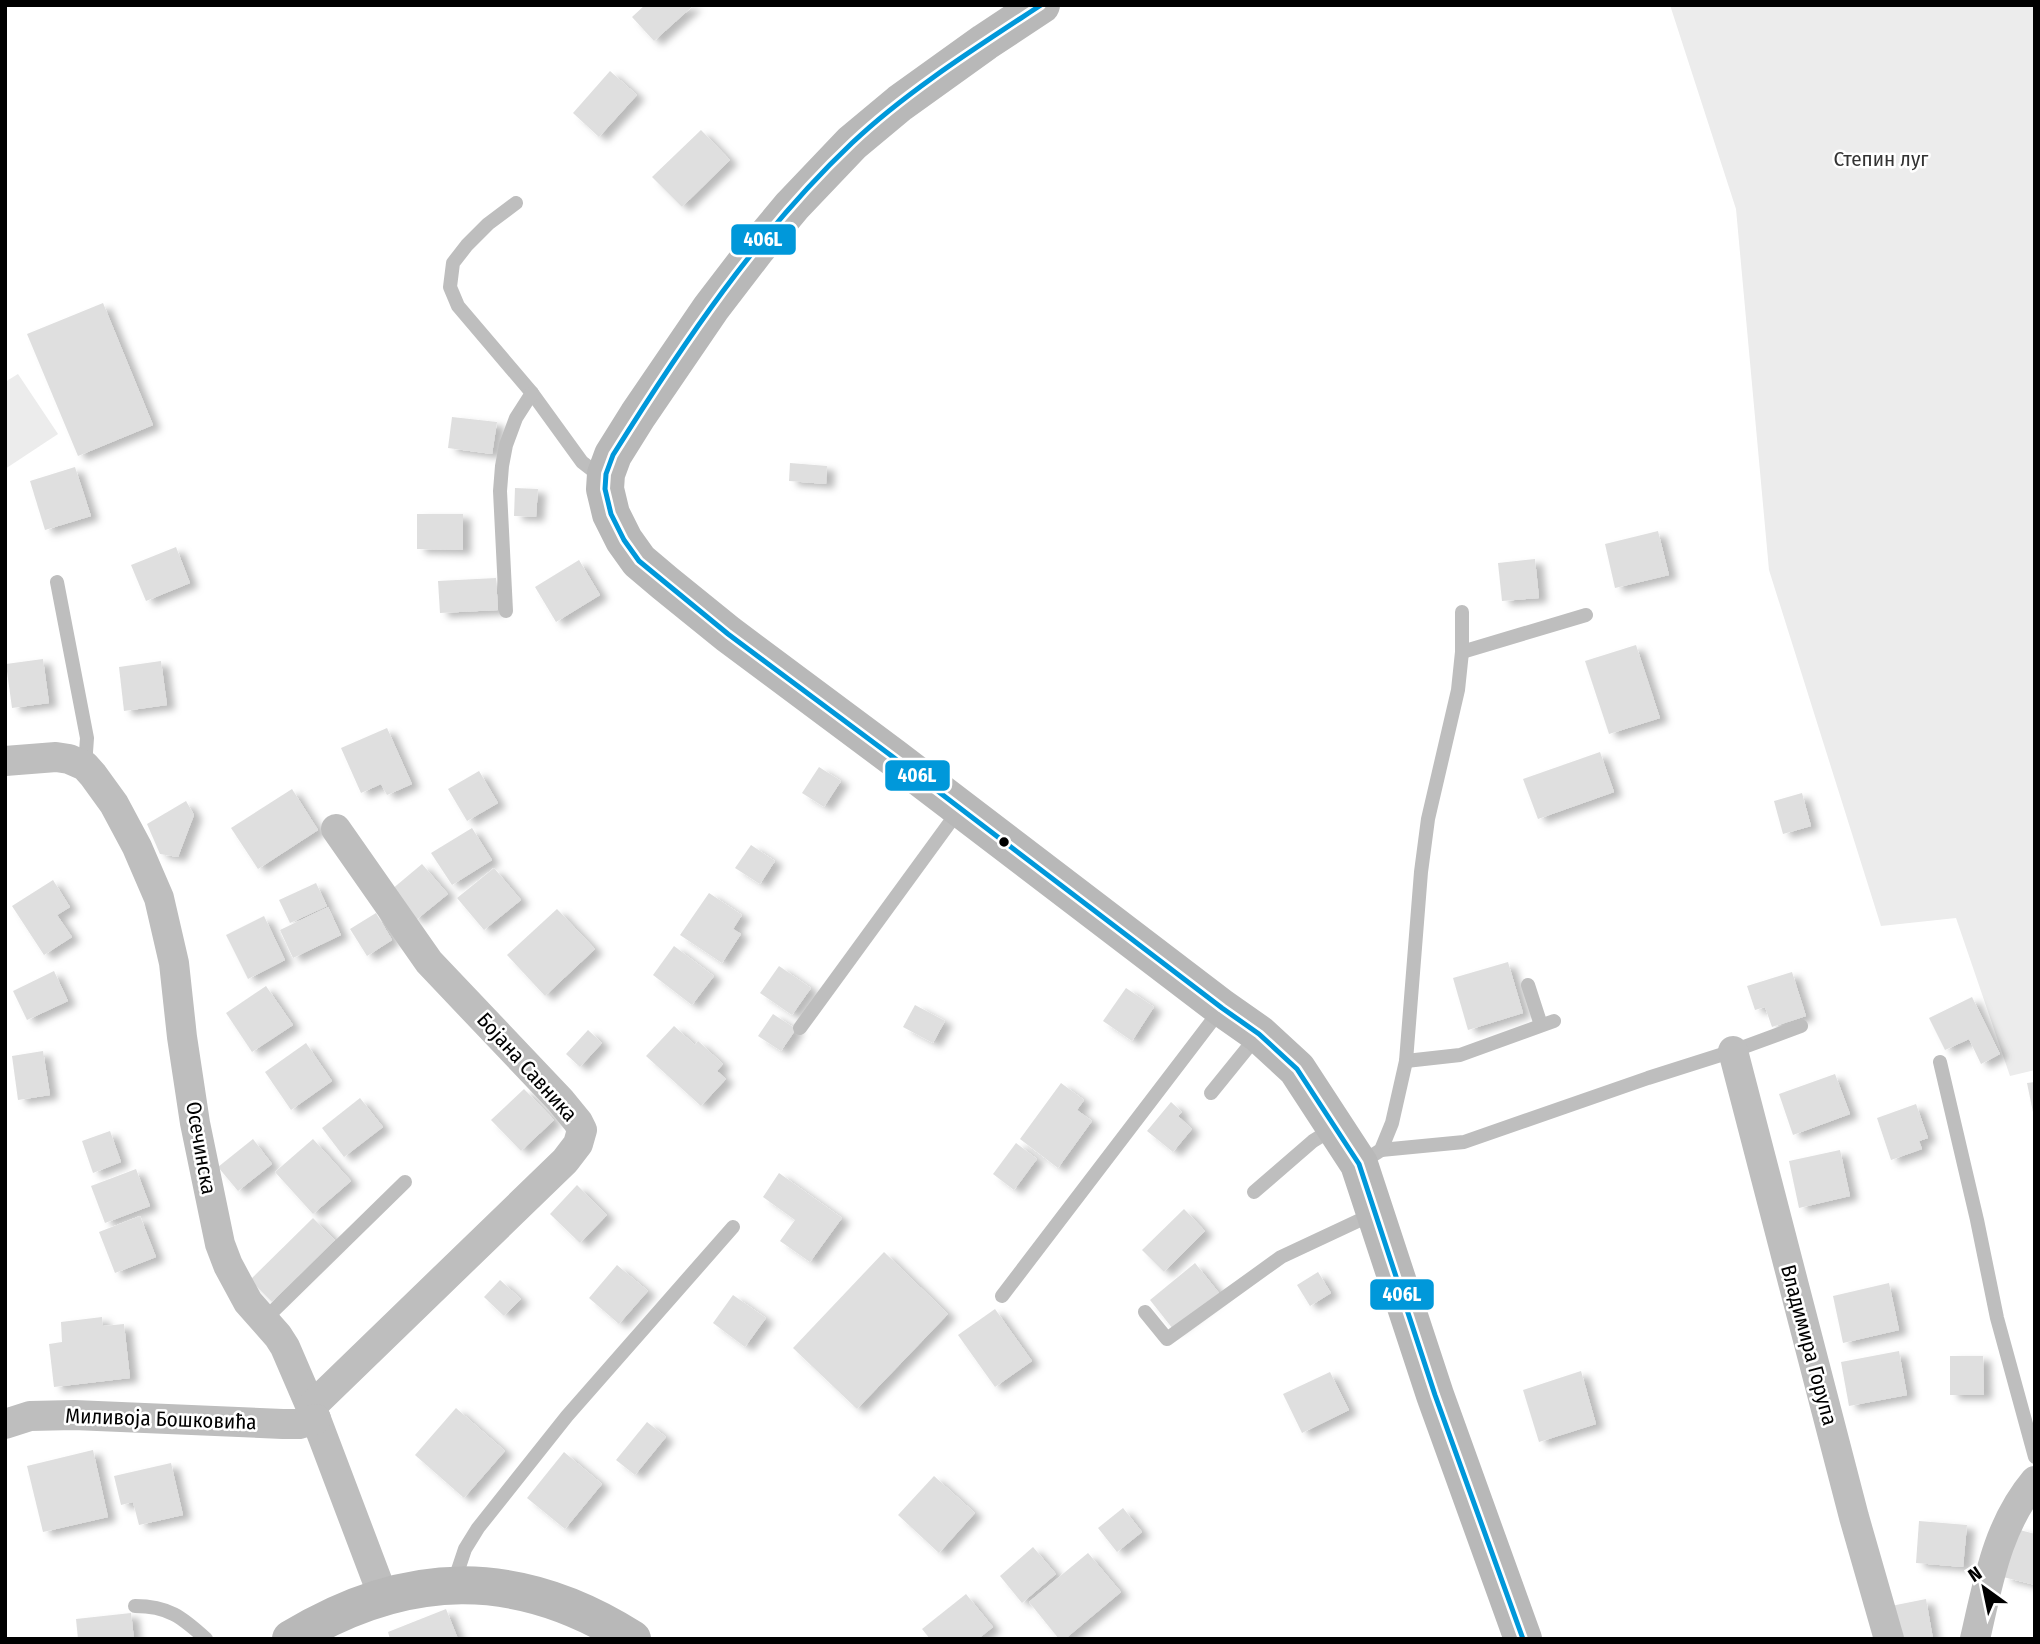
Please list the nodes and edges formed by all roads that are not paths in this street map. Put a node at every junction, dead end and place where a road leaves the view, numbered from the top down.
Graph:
1 (1041, 5) edge
2 (516, 202) dead end
3 (532, 393) junction
4 (606, 474) junction
5 (57, 582) dead end
6 (506, 611) dead end
7 (1462, 612) dead end
8 (1586, 615) dead end
9 (1462, 652) junction
10 (5, 761) edge
11 (85, 766) junction
12 (960, 809) junction
13 (336, 829) dead end
14 (1528, 985) dead end
15 (1222, 1008) junction
16 (1801, 1026) dead end
17 (800, 1028) dead end
18 (1259, 1034) junction
19 (1732, 1051) junction
20 (1406, 1061) junction
21 (1940, 1062) dead end
22 (1211, 1093) dead end
23 (1336, 1127) junction
24 (1370, 1157) junction
25 (405, 1182) dead end
26 (1254, 1192) dead end
27 (1376, 1212) junction
28 (733, 1227) dead end
29 (1002, 1296) dead end
30 (1145, 1312) dead end
31 (264, 1320) junction
32 (314, 1413) junction
33 (5, 1424) edge
34 (2035, 1457) edge
35 (2035, 1481) edge
36 (453, 1585) junction
37 (383, 1596) junction
38 (135, 1606) dead end
39 (206, 1639) edge
40 (291, 1639) edge
41 (632, 1639) edge
42 (1523, 1639) edge
43 (1889, 1639) edge
44 (1975, 1639) edge

1 - 4 street
2 - 3 lane
3 - 4 lane
3 - 6 lane
4 - 12 street
5 - 11 lane
7 - 9 lane
8 - 9 lane
9 - 20 lane
10 - 11 street
11 - 31 street, Осечинска
12 - 15 street
12 - 17 lane
13 - 32 street, Бојана Савника
14 - 20 lane
15 - 18 street
15 - 29 lane
16 - 19 lane
18 - 22 lane
18 - 23 street
19 - 24 lane
19 - 43 street, Владимира Горупа
20 - 24 lane
21 - 34 lane
23 - 24 street
23 - 26 lane
24 - 27 street
25 - 31 lane
27 - 30 lane
27 - 42 street
28 - 36 lane
31 - 32 street, Осечинска
32 - 33 street, Миливоја Бошковића
32 - 37 street, Осечинска
35 - 44 street
36 - 37 street
36 - 41 street
37 - 40 street
38 - 39 lane

